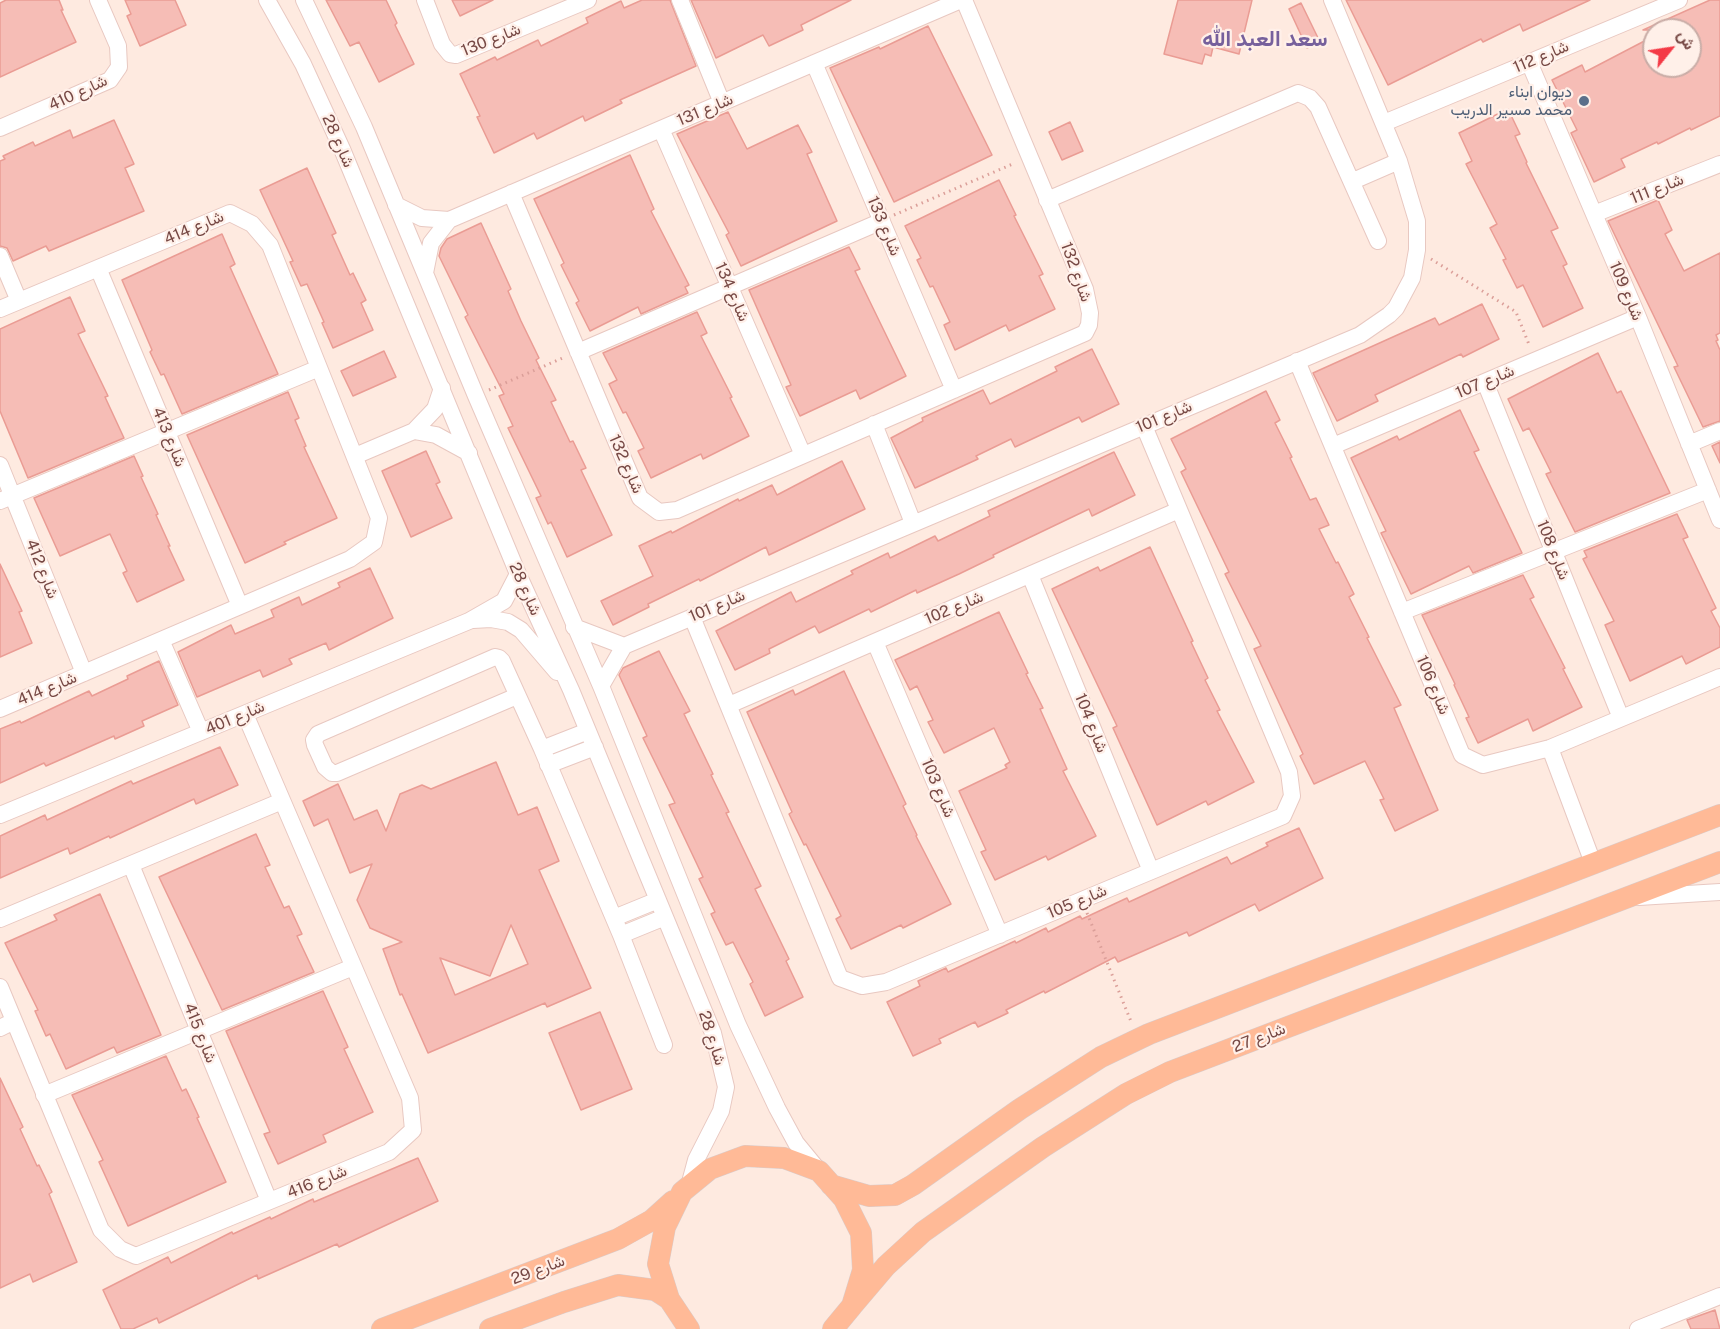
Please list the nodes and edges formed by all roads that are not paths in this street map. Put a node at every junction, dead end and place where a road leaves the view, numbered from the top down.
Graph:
1 (98, 0) edge
2 (267, 0) edge
3 (304, 0) edge
4 (424, 0) edge
5 (588, 0) edge
6 (680, 0) edge
7 (962, 0) edge
8 (1332, 0) edge
9 (1669, 2) edge
10 (1529, 62) junction
11 (814, 63) junction
12 (722, 103) junction
13 (1384, 123) junction
14 (0, 128) edge
15 (661, 129) junction
16 (1399, 161) junction
17 (1720, 164) edge
18 (1353, 181) junction
19 (511, 193) junction
20 (1047, 200) junction
21 (396, 205) junction
22 (1594, 214) junction
23 (449, 220) junction
24 (882, 221) junction
25 (1378, 241) dead end
26 (0, 256) edge
27 (98, 268) junction
28 (425, 274) junction
29 (729, 286) junction
30 (19, 301) junction
31 (0, 309) edge
32 (1638, 317) junction
33 (578, 352) junction
34 (1298, 361) junction
35 (319, 368) junction
36 (1485, 382) junction
37 (442, 388) junction
38 (954, 390) junction
39 (874, 424) junction
40 (1144, 426) junction
41 (414, 431) junction
42 (1720, 431) edge
43 (167, 432) junction
44 (1689, 444) junction
45 (1333, 446) junction
46 (469, 453) junction
47 (803, 455) junction
48 (355, 456) junction
49 (0, 465) edge
50 (1708, 490) junction
51 (6, 499) edge
52 (1179, 510) junction
53 (1720, 520) edge
54 (913, 523) junction
55 (1554, 551) junction
56 (518, 574) junction
57 (1030, 575) junction
58 (240, 606) junction
59 (1402, 612) junction
60 (692, 616) junction
61 (469, 621) junction
62 (574, 627) junction
63 (161, 640) junction
64 (875, 642) junction
65 (624, 646) junction
66 (84, 673) junction
67 (1720, 677) edge
68 (601, 686) junction
69 (571, 690) junction
70 (517, 696) junction
71 (729, 705) junction
72 (0, 709) edge
73 (245, 714) junction
74 (1621, 718) junction
75 (588, 731) junction
76 (201, 732) junction
77 (595, 747) junction
78 (1550, 747) junction
79 (545, 757) junction
80 (282, 801) junction
81 (0, 815) edge
82 (1720, 815) edge
83 (1720, 862) edge
84 (1593, 863) junction
85 (132, 865) junction
86 (1151, 871) junction
87 (1720, 892) edge
88 (1626, 898) junction
89 (658, 900) junction
90 (665, 917) junction
91 (614, 918) junction
92 (0, 919) edge
93 (621, 935) junction
94 (1000, 935) junction
95 (353, 967) junction
96 (0, 987) edge
97 (7, 1024) edge
98 (200, 1030) junction
99 (664, 1045) dead end
100 (45, 1095) junction
101 (825, 1178) junction
102 (686, 1189) junction
103 (269, 1201) junction
104 (1720, 1296) edge
105 (669, 1299) junction
106 (852, 1306) junction
107 (1665, 1324) edge
108 (382, 1329) edge
109 (490, 1329) edge
110 (689, 1329) edge
111 (832, 1329) edge
112 (1638, 1329) edge

1 - 14 street, شارع 410
2 - 37 street, شارع 28
3 - 21 street, شارع 28
4 - 5 street, شارع 130
6 - 12 street
7 - 11 street, شارع 131
7 - 20 street, شارع 132
8 - 13 street, شارع 101
9 - 10 street, شارع 112
10 - 13 street, شارع 112
10 - 22 street, شارع 109
11 - 12 street, شارع 131
11 - 24 street, شارع 133
12 - 15 street, شارع 131
13 - 16 street, شارع 101
15 - 19 street, شارع 131
15 - 29 street, شارع 134
16 - 18 street
16 - 34 street, شارع 101
17 - 22 street, شارع 111
18 - 20 street
18 - 25 street
19 - 23 street, شارع 131
19 - 33 street, شارع 132
20 - 38 street, شارع 132
21 - 23 street, شارع 131
21 - 28 street, شارع 28
22 - 32 street, شارع 109
23 - 28 street, شارع 131
24 - 29 street
24 - 38 street, شارع 133
26 - 30 street
27 - 30 street, شارع 414
27 - 35 street, شارع 414
27 - 43 street, شارع 413
28 - 62 street, شارع 28
29 - 33 street
29 - 47 street, شارع 134
30 - 31 street, شارع 414
32 - 36 street, شارع 107
32 - 44 street, شارع 109
33 - 47 street, شارع 132
34 - 40 street, شارع 101
34 - 45 street, شارع 106
35 - 43 street
35 - 48 street, شارع 414
36 - 45 street, شارع 107
36 - 55 street, شارع 108
37 - 41 street
37 - 46 street, شارع 28
38 - 39 street, شارع 132
39 - 47 street, شارع 132
39 - 54 street
40 - 52 street, شارع 105
40 - 54 street, شارع 101
41 - 46 street
41 - 48 street
42 - 44 street
43 - 51 street
43 - 58 street, شارع 413
44 - 50 street, شارع 109
45 - 59 street, شارع 106
46 - 56 street, شارع 28
48 - 58 street, شارع 414
49 - 51 street, شارع 412
50 - 53 street, شارع 109
50 - 55 street
51 - 66 street, شارع 412
52 - 57 street, شارع 102
52 - 86 street, شارع 105
54 - 60 street, شارع 101
55 - 59 street
55 - 74 street, شارع 108
56 - 61 street, شارع 401
56 - 69 street, شارع 28
57 - 64 street, شارع 102
57 - 86 street, شارع 104
58 - 63 street, شارع 414
59 - 78 street, شارع 106
60 - 65 street, شارع 101
60 - 71 street, شارع 105
61 - 69 street, شارع 401
61 - 73 street, شارع 401
62 - 65 street
62 - 68 street, شارع 28
63 - 66 street, شارع 414
63 - 76 street
64 - 71 street, شارع 102
64 - 94 street, شارع 103
65 - 68 street
66 - 72 street, شارع 414
67 - 74 street, شارع 106
68 - 101 street, شارع 28
69 - 75 street, شارع 28
70 - 70 street
70 - 79 street
71 - 94 street, شارع 105
73 - 76 street, شارع 401
73 - 80 street, شارع 416
74 - 78 street, شارع 106
75 - 77 street, شارع 28
75 - 79 street
76 - 81 street, شارع 401
77 - 79 street
77 - 89 street, شارع 28
78 - 84 street
79 - 91 street
80 - 85 street
80 - 95 street, شارع 416
82 - 84 main road
83 - 88 main road, شارع 27
84 - 101 main road
85 - 92 street
85 - 98 street, شارع 415
86 - 94 street, شارع 105
87 - 88 street
88 - 106 main road, شارع 27
89 - 90 street, شارع 28
89 - 91 street
90 - 93 street
90 - 102 street, شارع 28
91 - 93 street
93 - 99 street
95 - 98 street
95 - 103 street, شارع 416
96 - 97 street, شارع 416
97 - 100 street, شارع 416
98 - 100 street
98 - 103 street, شارع 415
100 - 103 street, شارع 416
101 - 102 main road, شارع 29
101 - 106 main road
102 - 105 main road
102 - 108 main road, شارع 29
104 - 107 street
105 - 109 main road
105 - 110 main road
106 - 111 main road, شارع 27
107 - 112 street

